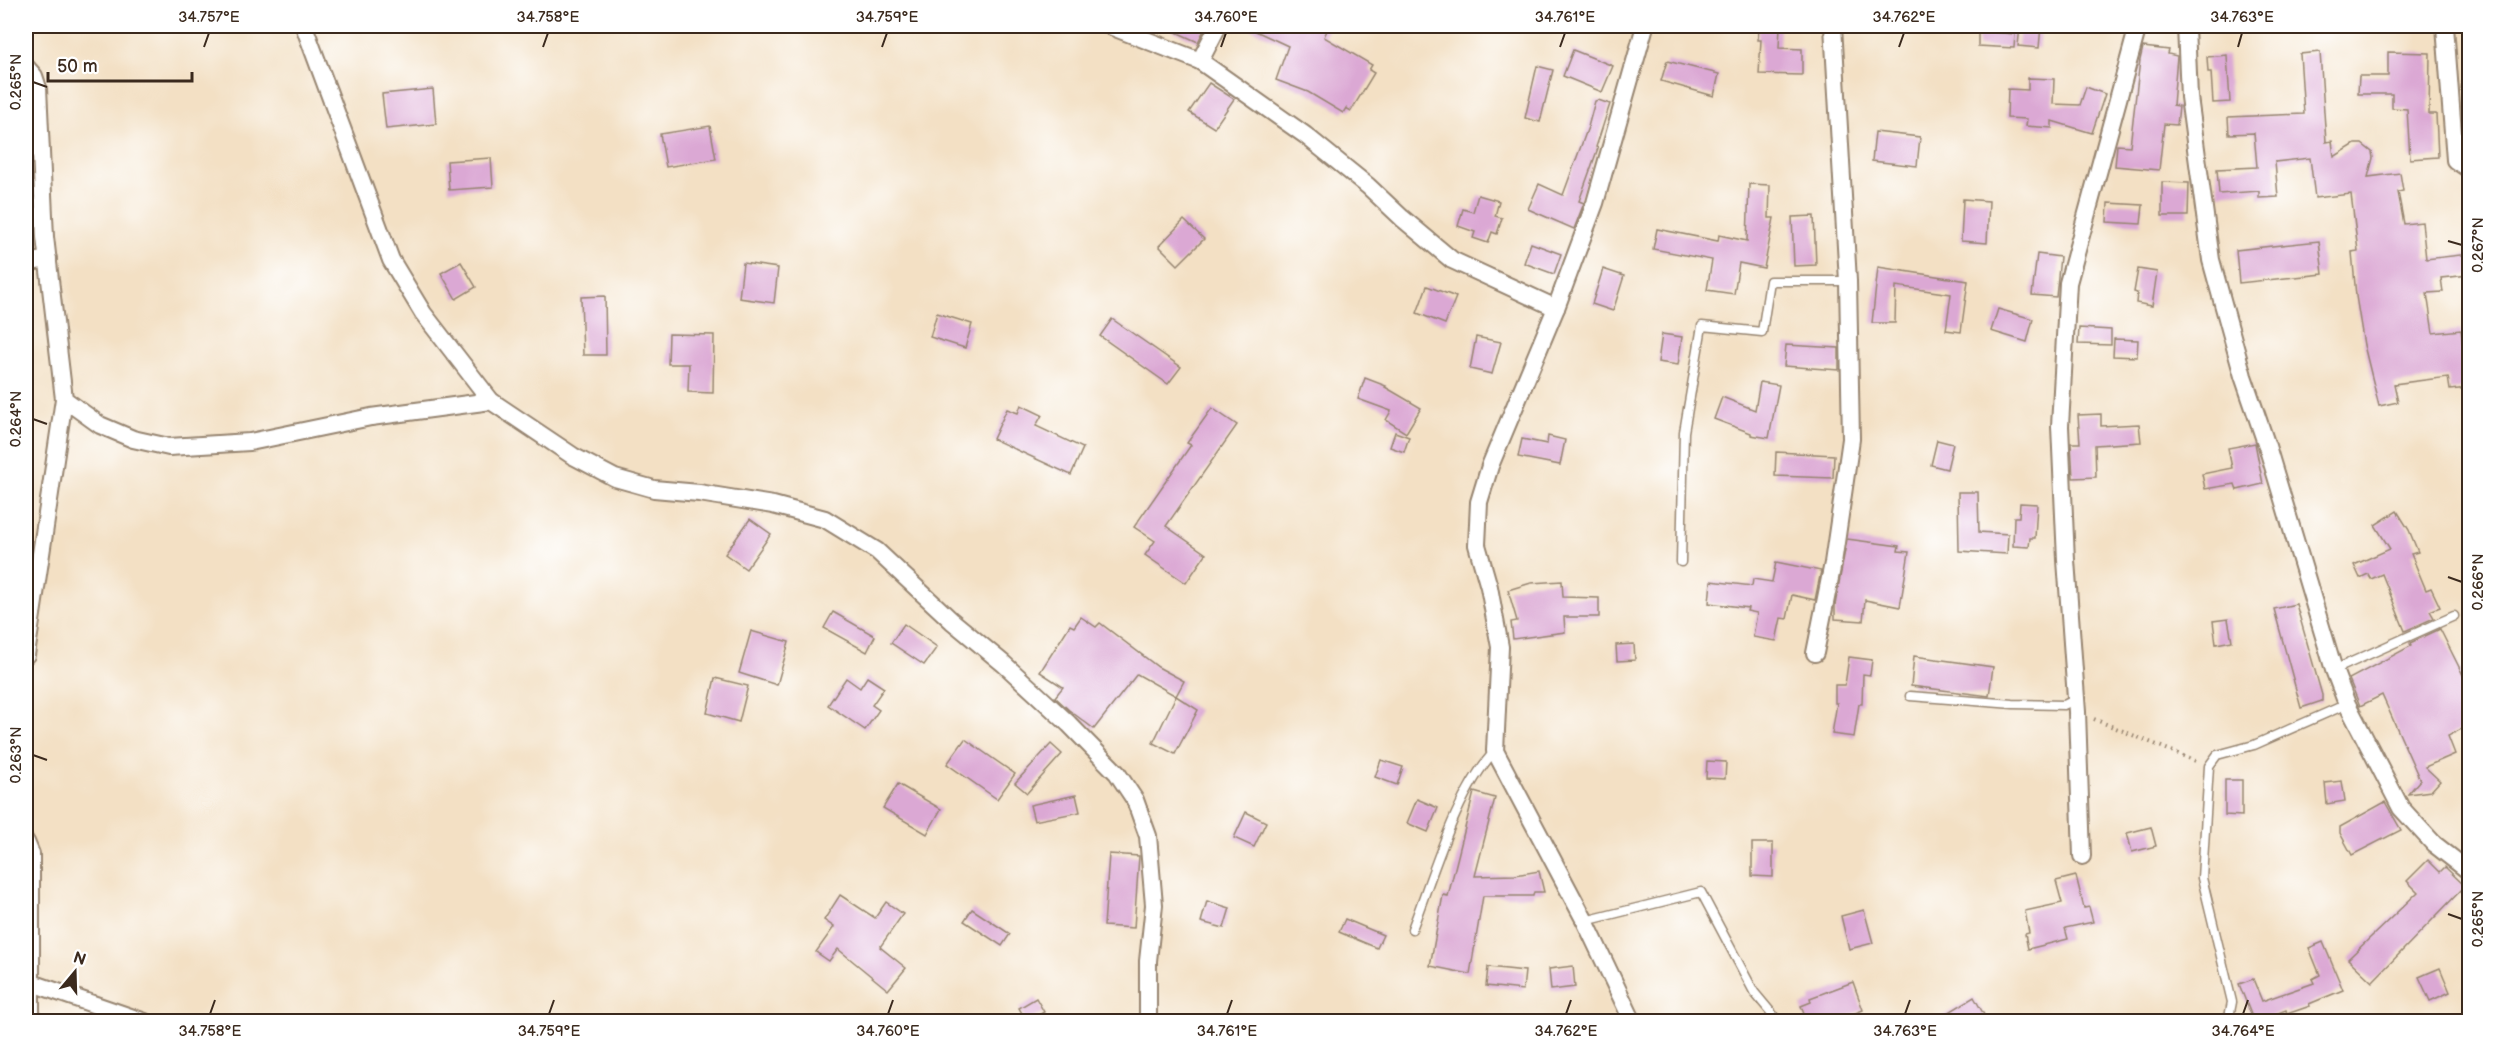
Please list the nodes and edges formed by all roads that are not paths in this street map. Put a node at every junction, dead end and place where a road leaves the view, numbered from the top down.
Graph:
1 (304, 26) edge
2 (1110, 26) edge
3 (1218, 26) edge
4 (1645, 26) edge
5 (1833, 26) edge
6 (2138, 26) edge
7 (2186, 26) edge
8 (2445, 26) edge
9 (1200, 61) junction
10 (26, 67) edge
11 (2469, 170) edge
12 (48, 260) junction
13 (26, 263) edge
14 (1848, 281) junction
15 (1556, 308) junction
16 (64, 399) junction
17 (491, 401) junction
18 (1681, 562) dead end
19 (2454, 616) dead end
20 (1815, 653) dead end
21 (26, 655) edge
22 (2334, 670) junction
23 (1910, 696) dead end
24 (2347, 704) junction
25 (2076, 706) junction
26 (1495, 751) junction
27 (26, 842) edge
28 (2082, 856) dead end
29 (2469, 872) edge
30 (1585, 921) junction
31 (1412, 929) dead end
32 (32, 983) junction
33 (31, 1022) edge
34 (145, 1022) edge
35 (1148, 1022) edge
36 (1633, 1022) edge
37 (1779, 1022) edge
38 (2218, 1022) edge

1 - 17 street
2 - 9 street
3 - 9 street
4 - 15 street
5 - 14 street
6 - 25 street
7 - 22 street
8 - 11 street
9 - 15 street
10 - 12 street
12 - 13 street
12 - 16 street
14 - 18 lane
14 - 20 street
15 - 26 street
16 - 17 street
16 - 21 street
17 - 35 street
19 - 22 lane
22 - 24 street
23 - 25 lane
24 - 29 street
24 - 38 lane
25 - 28 street
26 - 30 street
26 - 31 lane
27 - 32 street
30 - 36 street
30 - 37 lane
32 - 33 street
32 - 34 street

